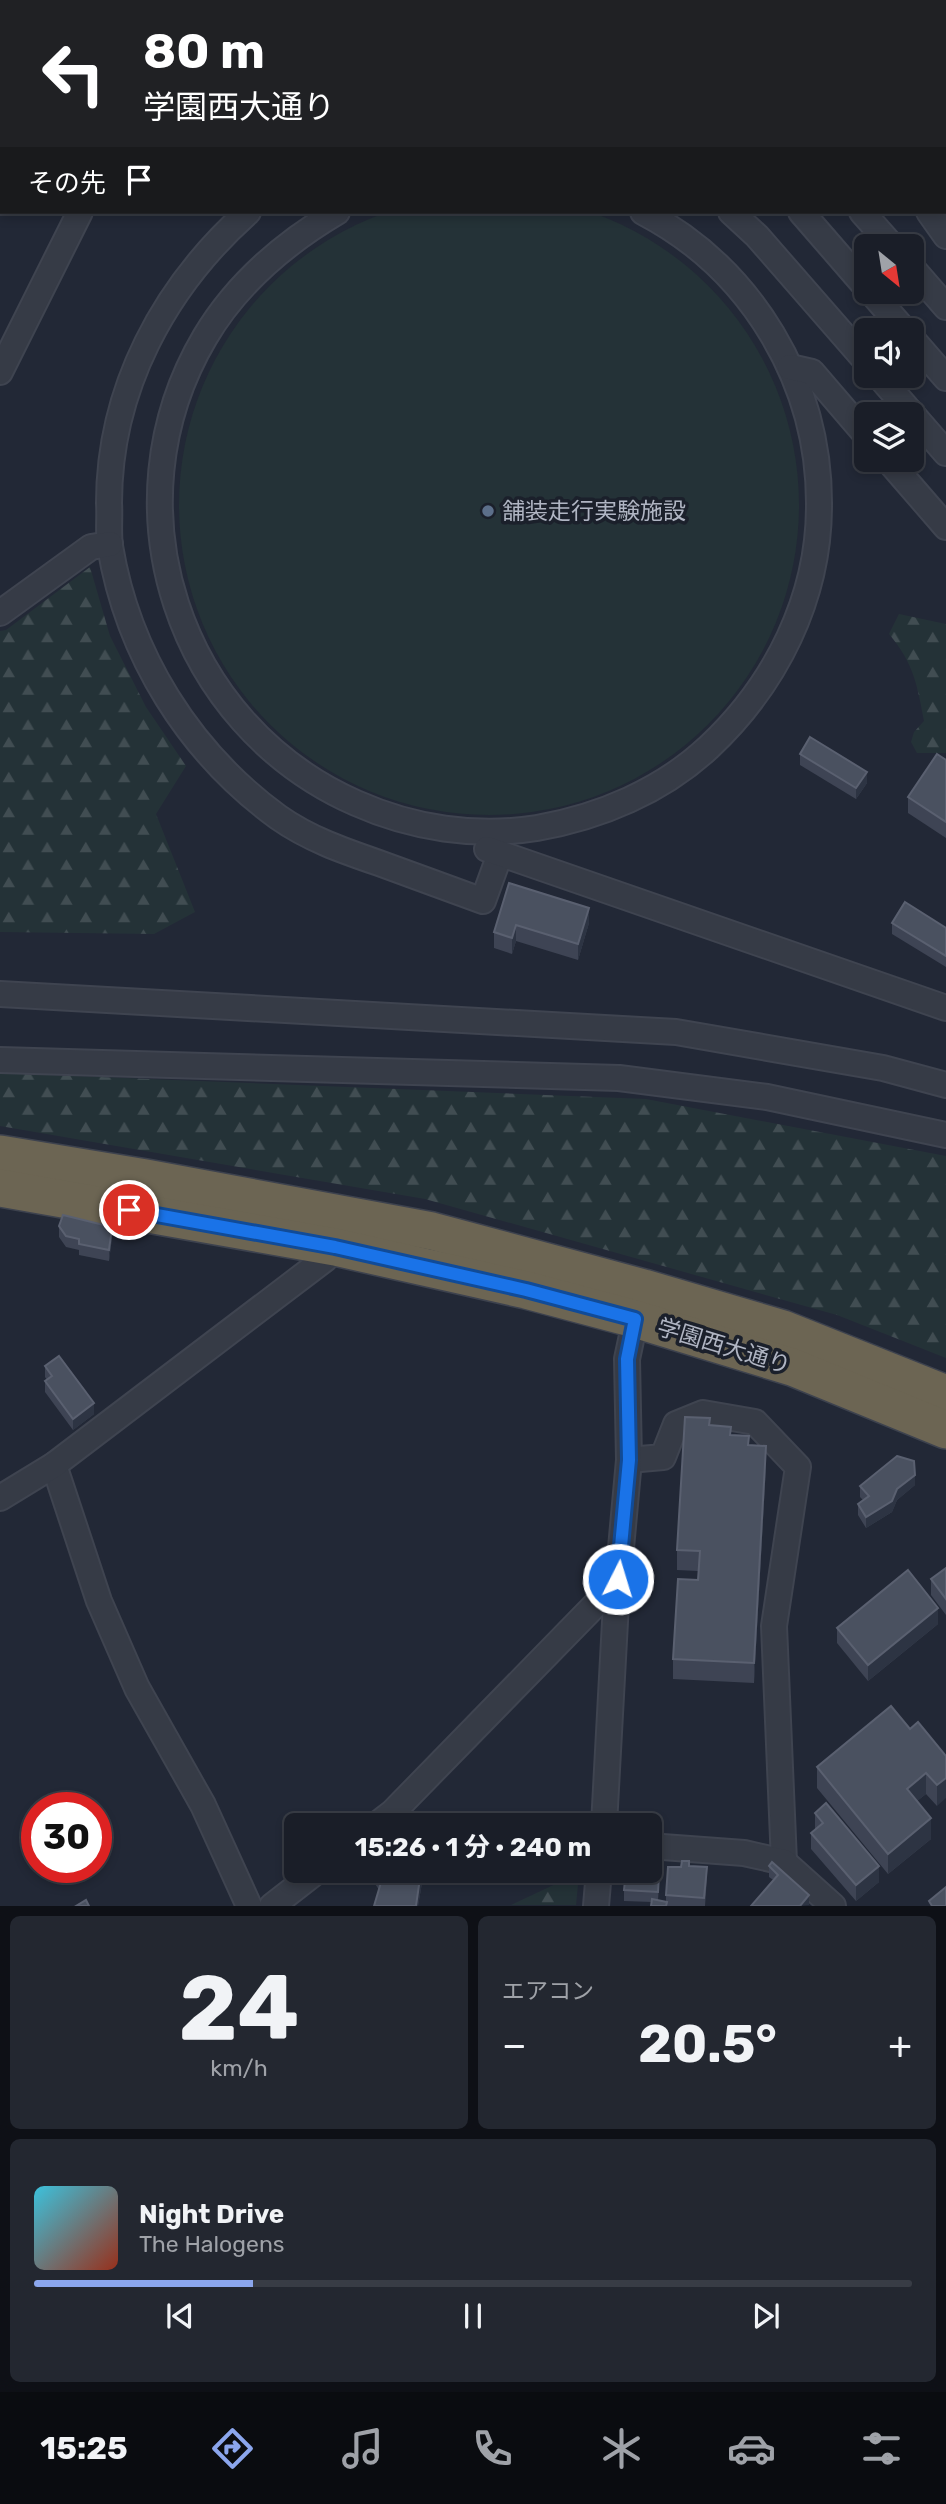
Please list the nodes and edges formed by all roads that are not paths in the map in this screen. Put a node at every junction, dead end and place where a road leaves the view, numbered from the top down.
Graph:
1 (79, 214) edge
2 (246, 214) edge
3 (334, 214) edge
4 (647, 214) edge
5 (733, 214) edge
6 (802, 214) edge
7 (864, 214) edge
8 (930, 214) edge
9 (881, 234) edge
10 (946, 236) edge
11 (854, 273) edge
12 (924, 282) edge
13 (881, 304) edge
14 (946, 307) edge
15 (894, 318) edge
16 (854, 347) edge
17 (924, 353) edge
18 (1, 366) edge
19 (790, 367) junction
20 (946, 378) edge
21 (889, 388) edge
22 (854, 421) edge
23 (946, 453) edge
24 (898, 472) edge
25 (946, 527) edge
26 (110, 544) junction
27 (0, 613) edge
28 (472, 832) junction
29 (500, 853) junction
30 (0, 994) edge
31 (946, 1008) edge
32 (0, 1060) edge
33 (946, 1085) edge
34 (946, 1135) edge
35 (0, 1154) edge
36 (0, 1188) edge
37 (335, 1247) junction
38 (639, 1303) junction
39 (946, 1394) edge
40 (946, 1430) edge
41 (629, 1460) junction
42 (54, 1465) junction
43 (0, 1497) edge
44 (616, 1603) junction
45 (392, 1813) edge
46 (605, 1813) edge
47 (662, 1847) edge
48 (784, 1862) junction
49 (302, 1883) edge
50 (599, 1883) edge
51 (248, 1906) edge
52 (272, 1906) edge
53 (596, 1906) edge
54 (833, 1906) edge

1 - 18 street
2 - 26 street
3 - 28 street
4 - 19 street
5 - 16 street
6 - 11 street
7 - 9 street
8 - 10 street
12 - 14 street
13 - 15 street
17 - 20 street
19 - 22 street
19 - 28 street
21 - 23 street
24 - 25 street
26 - 27 street
26 - 29 street
28 - 29 street
29 - 31 street
30 - 33 street
32 - 34 street
35 - 38 highway, 学園西大通り
36 - 37 highway, 学園西大通り
37 - 38 highway, 学園西大通り
37 - 42 street
38 - 39 highway, 学園西大通り
38 - 40 highway, 学園西大通り
38 - 41 street
41 - 44 street
41 - 48 street
42 - 43 street
42 - 51 street
44 - 45 street
44 - 46 street
47 - 48 street
48 - 54 street
49 - 52 street
50 - 53 street

